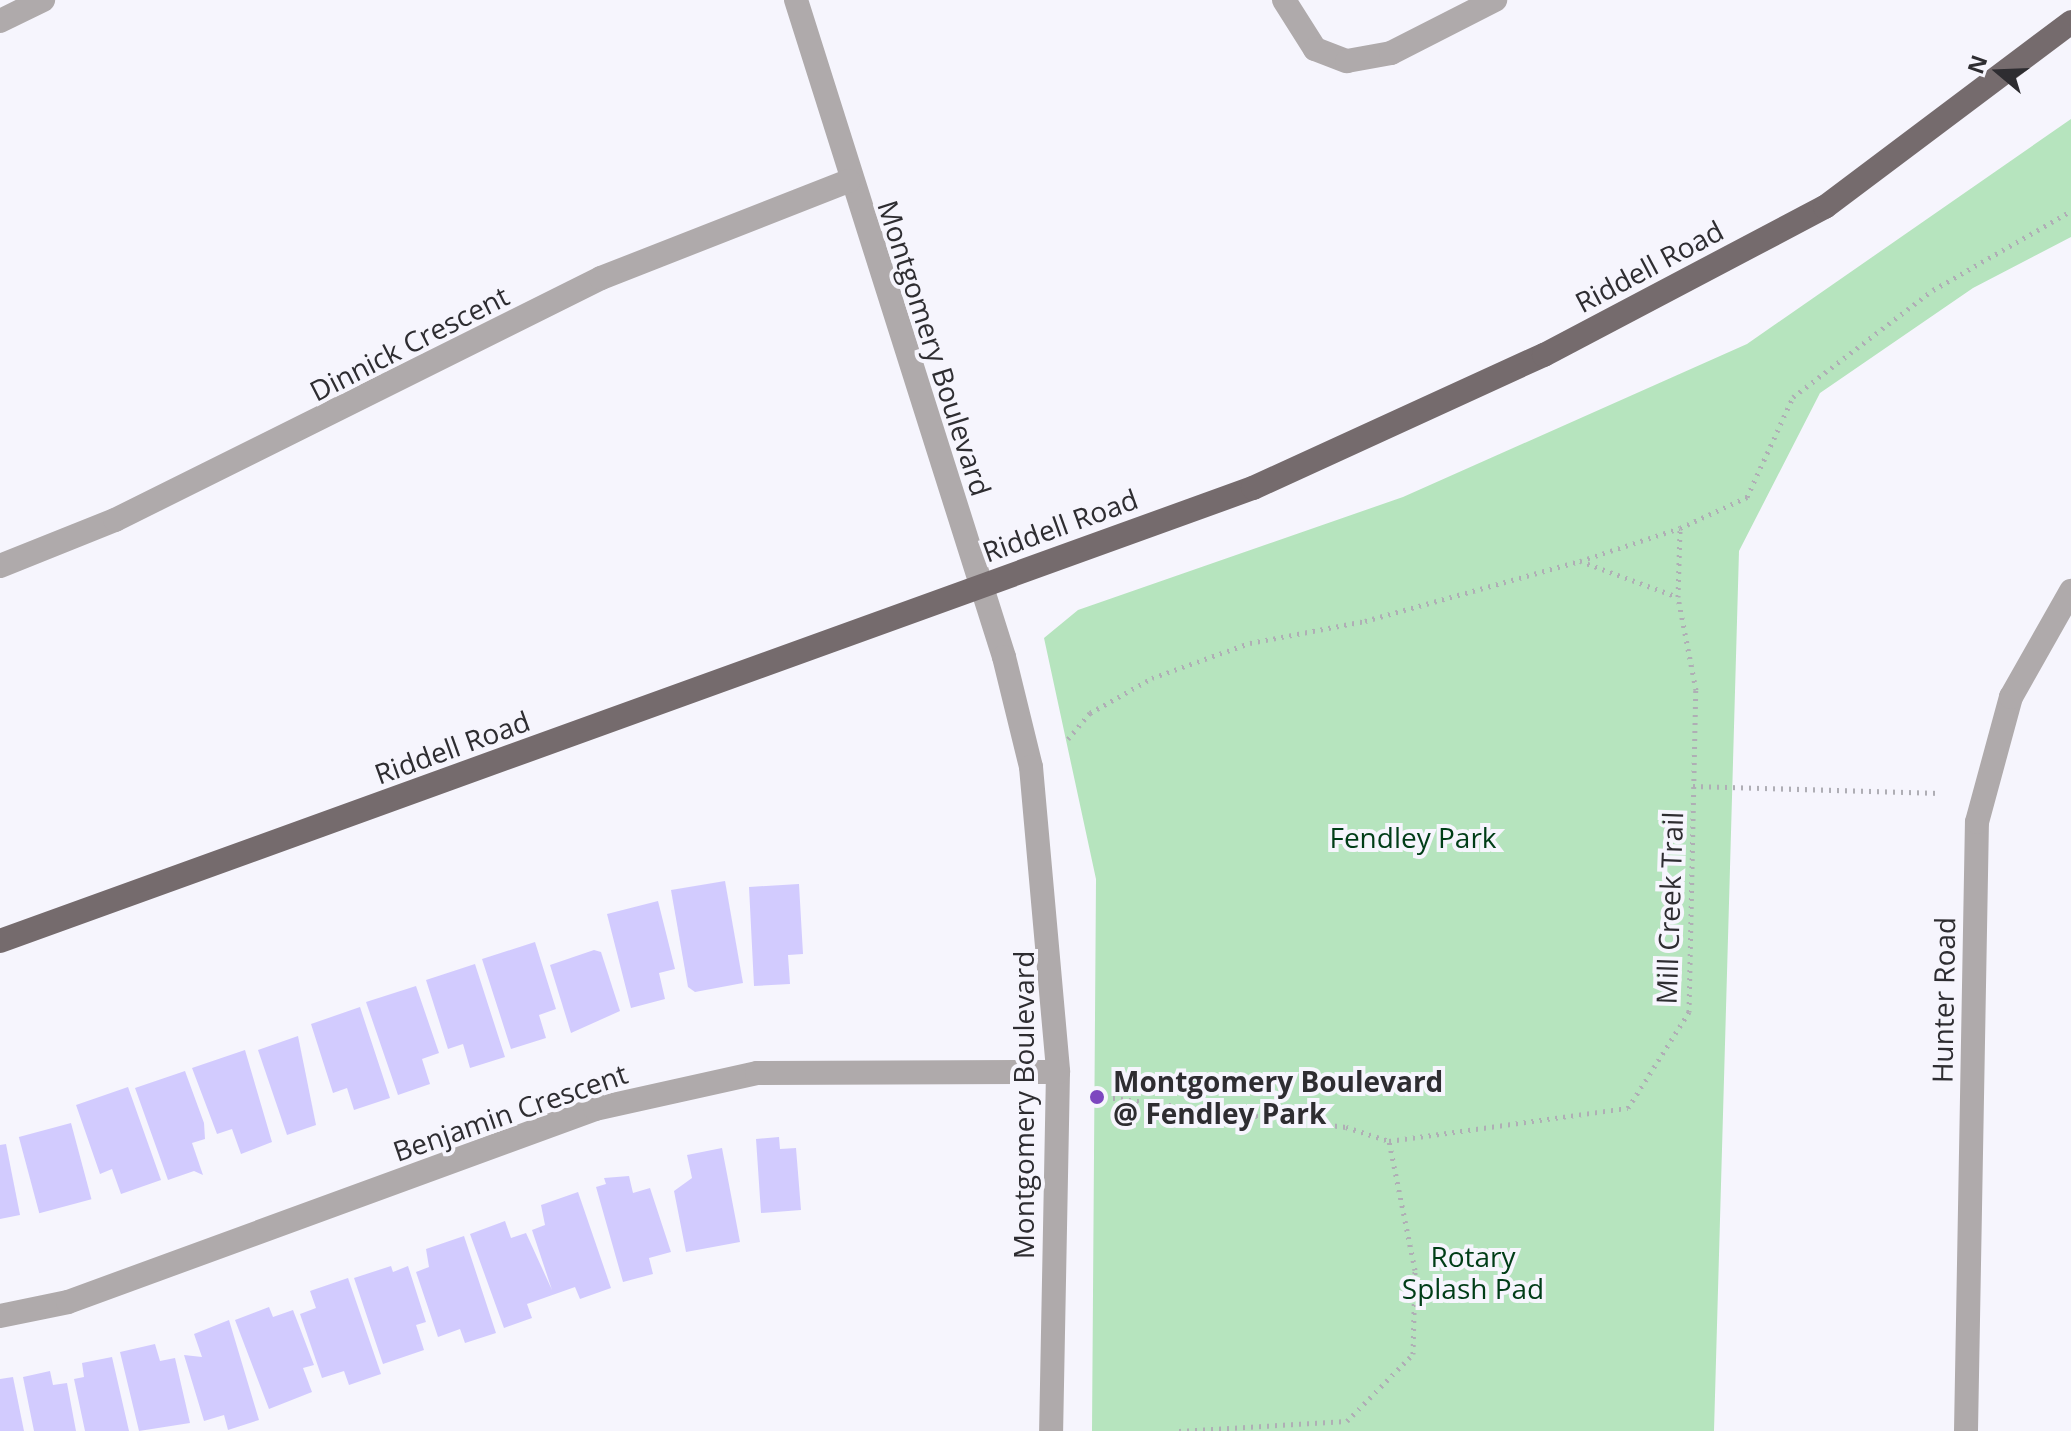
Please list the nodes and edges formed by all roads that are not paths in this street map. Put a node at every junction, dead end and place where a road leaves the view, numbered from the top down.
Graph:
1 (43, 0) edge
2 (796, 0) edge
3 (1284, 0) edge
4 (1495, 0) edge
5 (0, 21) edge
6 (2071, 22) edge
7 (849, 181) junction
8 (0, 566) edge
9 (981, 586) junction
10 (2071, 591) edge
11 (0, 941) edge
12 (1058, 1072) junction
13 (0, 1316) edge
14 (1051, 1431) edge
15 (1966, 1431) edge

1 - 5 street
2 - 7 street, Montgomery Boulevard
3 - 4 street
6 - 9 main road, Riddell Road
7 - 8 street, Dinnick Crescent
7 - 9 street, Montgomery Boulevard
9 - 11 main road, Riddell Road
9 - 12 street, Montgomery Boulevard
10 - 15 street, Hunter Road
12 - 13 street, Benjamin Crescent
12 - 14 street, Montgomery Boulevard

